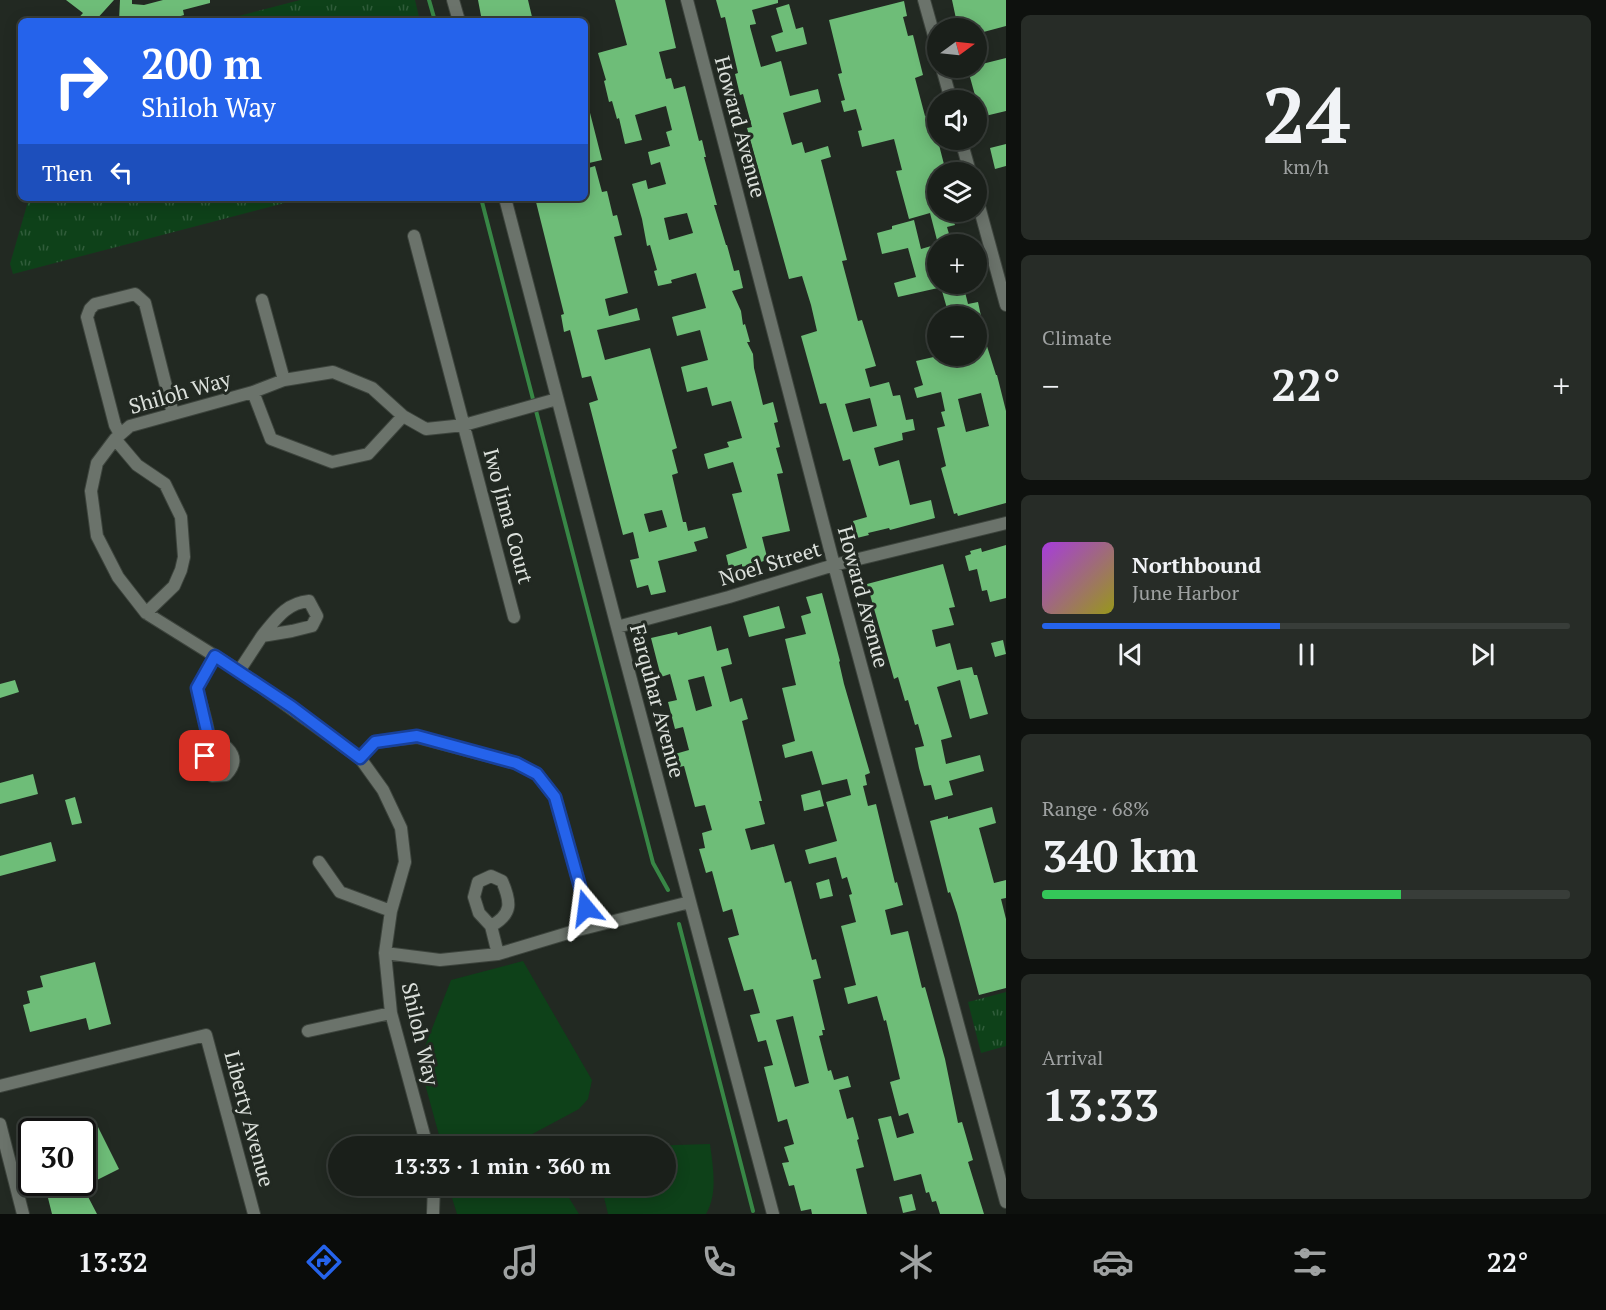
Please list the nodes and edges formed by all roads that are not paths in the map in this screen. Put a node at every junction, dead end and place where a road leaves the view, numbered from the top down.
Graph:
1 (453, 0) edge
2 (687, 0) edge
3 (924, 0) edge
4 (458, 18) edge
5 (929, 18) edge
6 (506, 201) edge
7 (983, 222) edge
8 (414, 236) dead end
9 (262, 300) dead end
10 (1006, 305) edge
11 (284, 380) junction
12 (254, 392) junction
13 (557, 399) junction
14 (173, 414) junction
15 (403, 416) junction
16 (464, 425) junction
17 (117, 436) junction
18 (1006, 523) edge
19 (834, 565) junction
20 (147, 613) junction
21 (514, 617) dead end
22 (617, 627) junction
23 (262, 636) dead end
24 (215, 656) junction
25 (239, 671) junction
26 (209, 740) dead end
27 (360, 758) junction
28 (319, 862) dead end
29 (690, 902) junction
30 (586, 908) dead end
31 (391, 911) junction
32 (491, 926) dead end
33 (385, 953) junction
34 (498, 954) junction
35 (391, 1014) junction
36 (308, 1031) dead end
37 (0, 1086) edge
38 (0, 1124) edge
39 (425, 1136) edge
40 (434, 1196) edge
41 (1006, 1202) edge
42 (24, 1214) edge
43 (254, 1214) edge
44 (433, 1214) edge
45 (773, 1214) edge

1 - 4 street
2 - 19 street, Howard Avenue
3 - 5 street
6 - 13 street, Farquhar Avenue
7 - 10 street
8 - 16 street, Iwo Jima Court
9 - 11 street
11 - 12 street, Shiloh Way
11 - 15 street, Shiloh Way
12 - 14 street, Shiloh Way
12 - 15 street
13 - 16 street, Shiloh Way
13 - 22 street, Farquhar Avenue
14 - 17 street, Shiloh Way
14 - 17 street
15 - 16 street, Shiloh Way
16 - 21 street, Iwo Jima Court
17 - 20 street, Shiloh Way
17 - 20 street
18 - 19 street, Noel Street
19 - 22 street, Noel Street
19 - 41 street, Howard Avenue
20 - 24 street, Shiloh Way
22 - 29 street, Farquhar Avenue
23 - 25 street
24 - 25 street, Shiloh Way
24 - 26 street
25 - 27 street, Shiloh Way
27 - 30 street
27 - 31 street, Shiloh Way
28 - 31 street
29 - 34 street
29 - 45 street, Farquhar Avenue
31 - 33 street, Shiloh Way
32 - 34 street
33 - 34 street
33 - 35 street, Shiloh Way
35 - 36 street
35 - 39 street, Shiloh Way
37 - 43 street, Liberty Avenue
38 - 42 street
40 - 44 street

